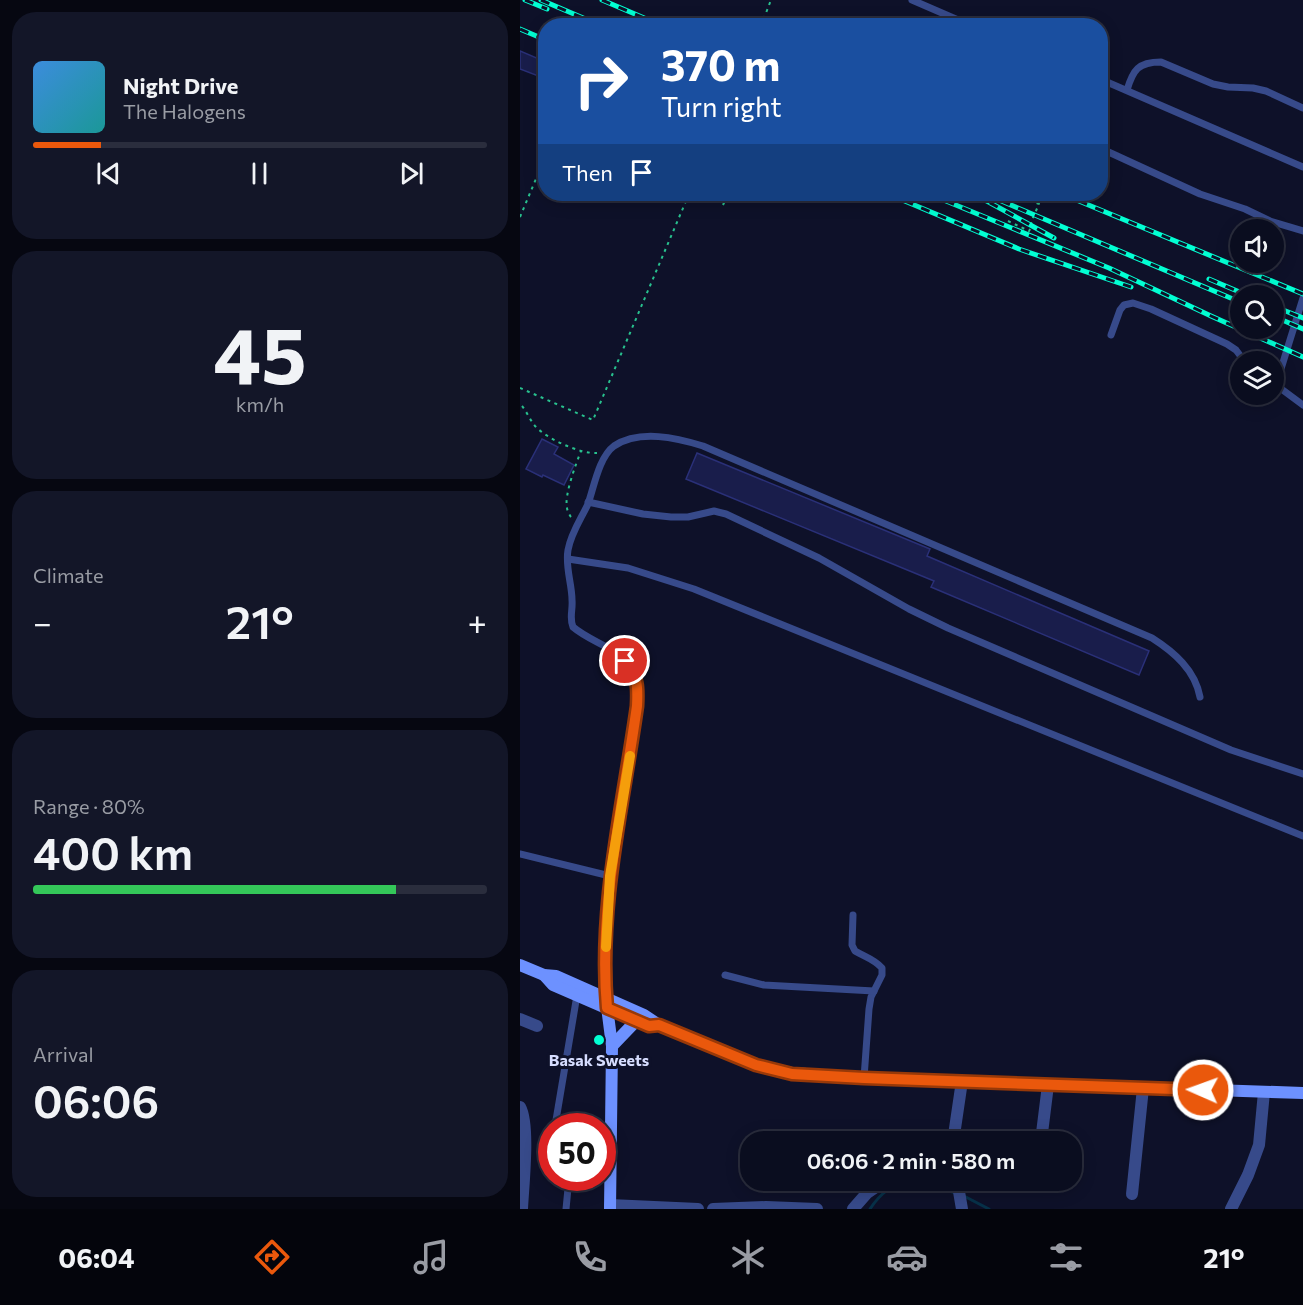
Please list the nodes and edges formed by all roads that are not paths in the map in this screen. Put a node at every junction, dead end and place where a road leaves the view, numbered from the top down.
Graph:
1 (912, 0) edge
2 (954, 18) edge
3 (1108, 82) edge
4 (1127, 90) junction
5 (1303, 108) edge
6 (1108, 152) edge
7 (1303, 167) edge
8 (1303, 231) edge
9 (1303, 298) edge
10 (1111, 335) dead end
11 (1237, 351) edge
12 (1284, 356) edge
13 (1284, 392) edge
14 (1303, 405) edge
15 (588, 502) junction
16 (568, 560) junction
17 (1200, 698) dead end
18 (1303, 774) edge
19 (1303, 836) edge
20 (520, 854) edge
21 (610, 876) junction
22 (853, 915) dead end
23 (520, 965) edge
24 (544, 975) junction
25 (725, 975) dead end
26 (874, 991) junction
27 (577, 995) junction
28 (603, 1003) junction
29 (520, 1019) edge
30 (636, 1021) junction
31 (659, 1025) junction
32 (537, 1026) dead end
33 (612, 1046) junction
34 (864, 1078) junction
35 (962, 1082) junction
36 (1048, 1085) junction
37 (1143, 1088) junction
38 (1264, 1092) junction
39 (1303, 1093) edge
40 (520, 1107) edge
41 (557, 1113) edge
42 (955, 1131) edge
43 (1042, 1131) edge
44 (568, 1191) edge
45 (870, 1191) edge
46 (959, 1191) edge
47 (1132, 1194) dead end
48 (1233, 1206) edge
49 (610, 1207) edge
50 (962, 1207) edge
51 (522, 1209) edge
52 (566, 1209) edge
53 (698, 1209) edge
54 (713, 1209) edge
55 (817, 1209) edge
56 (853, 1209) edge

1 - 2 lane
3 - 4 lane
4 - 5 lane
4 - 7 lane
6 - 8 lane
9 - 12 lane
10 - 11 lane
13 - 14 lane
15 - 16 lane
15 - 17 lane
15 - 18 lane
16 - 19 lane
16 - 21 lane
20 - 21 lane
21 - 28 lane
22 - 26 lane
23 - 24 main road
24 - 27 main road
24 - 28 main road
25 - 26 lane
26 - 34 lane
27 - 28 main road
27 - 41 lane
28 - 30 main road
28 - 31 main road
28 - 33 main road
29 - 32 street
30 - 31 main road
30 - 33 main road
31 - 34 main road
33 - 49 main road
34 - 35 main road
35 - 36 main road
35 - 42 street
36 - 37 main road
36 - 43 street
37 - 38 main road
37 - 47 street
38 - 39 main road
38 - 48 street
40 - 51 street
44 - 52 lane
45 - 56 street
46 - 50 street
49 - 53 street
54 - 55 street

